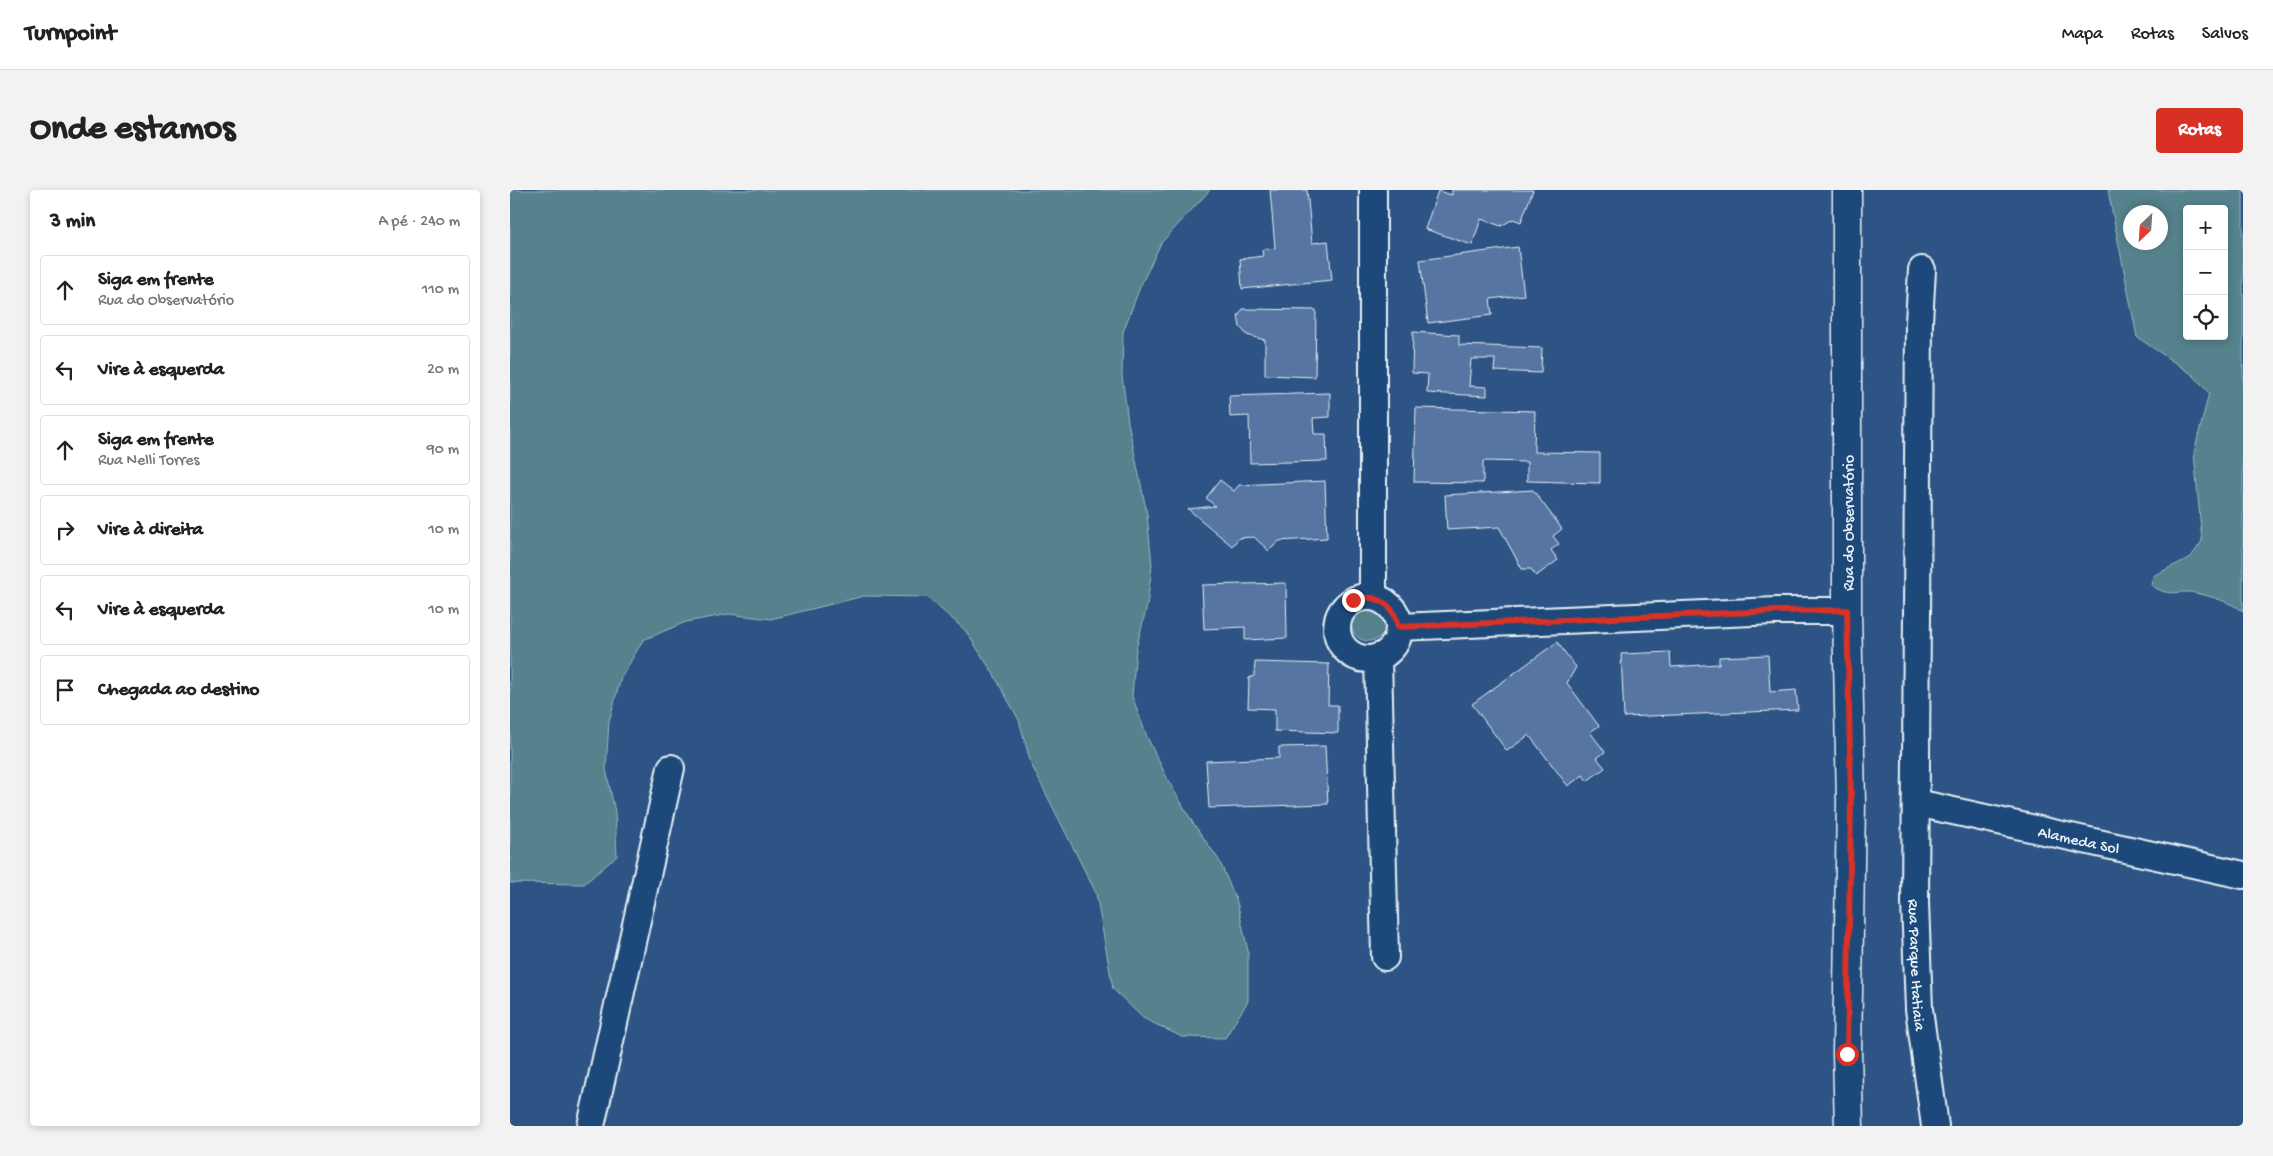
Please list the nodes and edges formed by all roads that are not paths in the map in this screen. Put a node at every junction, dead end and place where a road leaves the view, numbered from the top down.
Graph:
1 (1373, 190) edge
2 (1847, 190) edge
3 (1922, 270) dead end
4 (1373, 597) junction
5 (1847, 610) junction
6 (1398, 627) junction
7 (1378, 657) junction
8 (672, 768) dead end
9 (1917, 803) junction
10 (2243, 875) edge
11 (1385, 957) dead end
12 (592, 1126) edge
13 (1849, 1126) edge
14 (1935, 1126) edge

1 - 4 street
2 - 5 street, Rua do Observatório
3 - 9 street, Rua Parque Itatiaia
4 - 6 street
4 - 7 street
5 - 6 street
5 - 13 street, Rua do Observatório
6 - 7 street
7 - 11 street
8 - 12 street
9 - 10 street, Alameda Sol
9 - 14 street, Rua Parque Itatiaia

